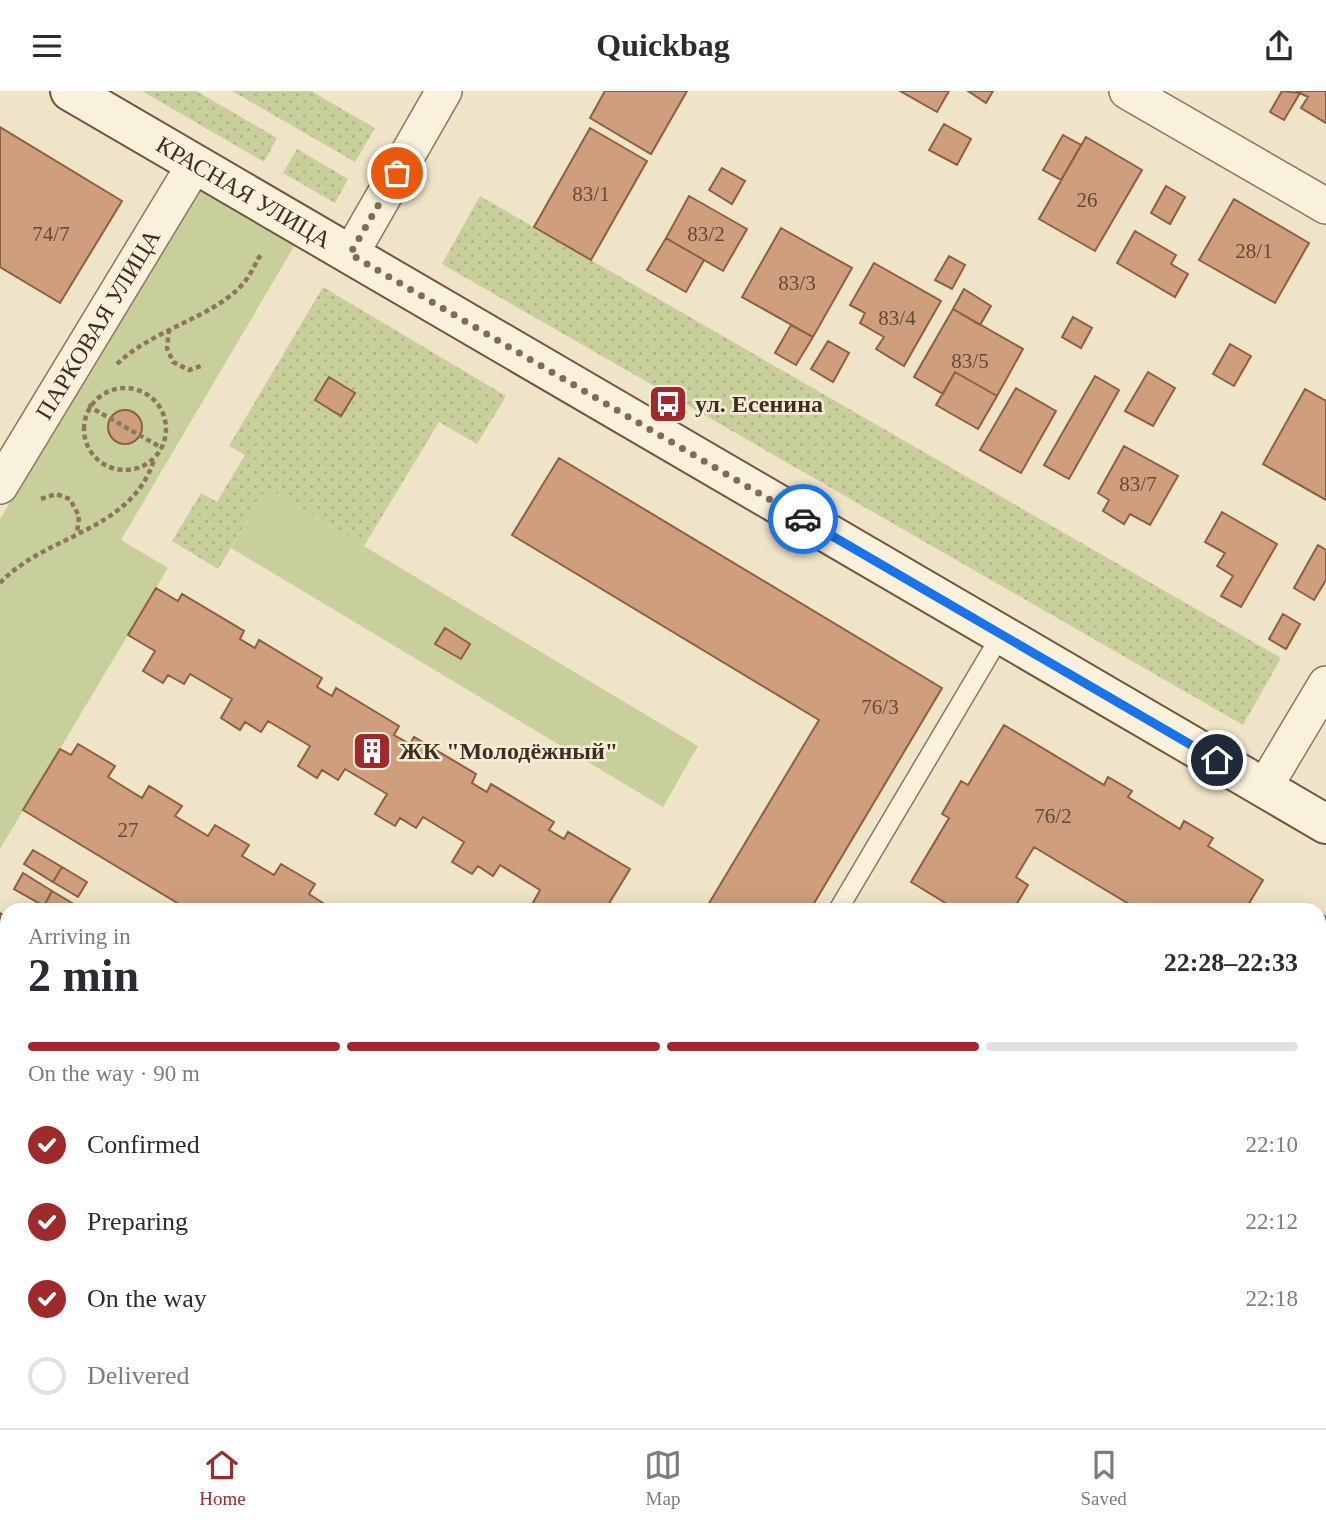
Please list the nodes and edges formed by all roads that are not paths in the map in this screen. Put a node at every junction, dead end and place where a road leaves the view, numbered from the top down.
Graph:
1 (70, 91) edge
2 (444, 91) edge
3 (1127, 91) edge
4 (195, 164) junction
5 (1326, 206) edge
6 (350, 254) junction
7 (0, 486) edge
8 (1002, 635) junction
9 (1326, 684) edge
10 (1264, 788) junction
11 (1326, 824) edge
12 (842, 903) edge

1 - 4 street, КРАСНАЯ УЛИЦА
2 - 6 street
3 - 5 street
4 - 6 street, КРАСНАЯ УЛИЦА
4 - 7 street, ПАРКОВАЯ УЛИЦА
6 - 8 street, КРАСНАЯ УЛИЦА
8 - 10 street, КРАСНАЯ УЛИЦА
8 - 12 lane
9 - 10 street
10 - 11 street, КРАСНАЯ УЛИЦА

